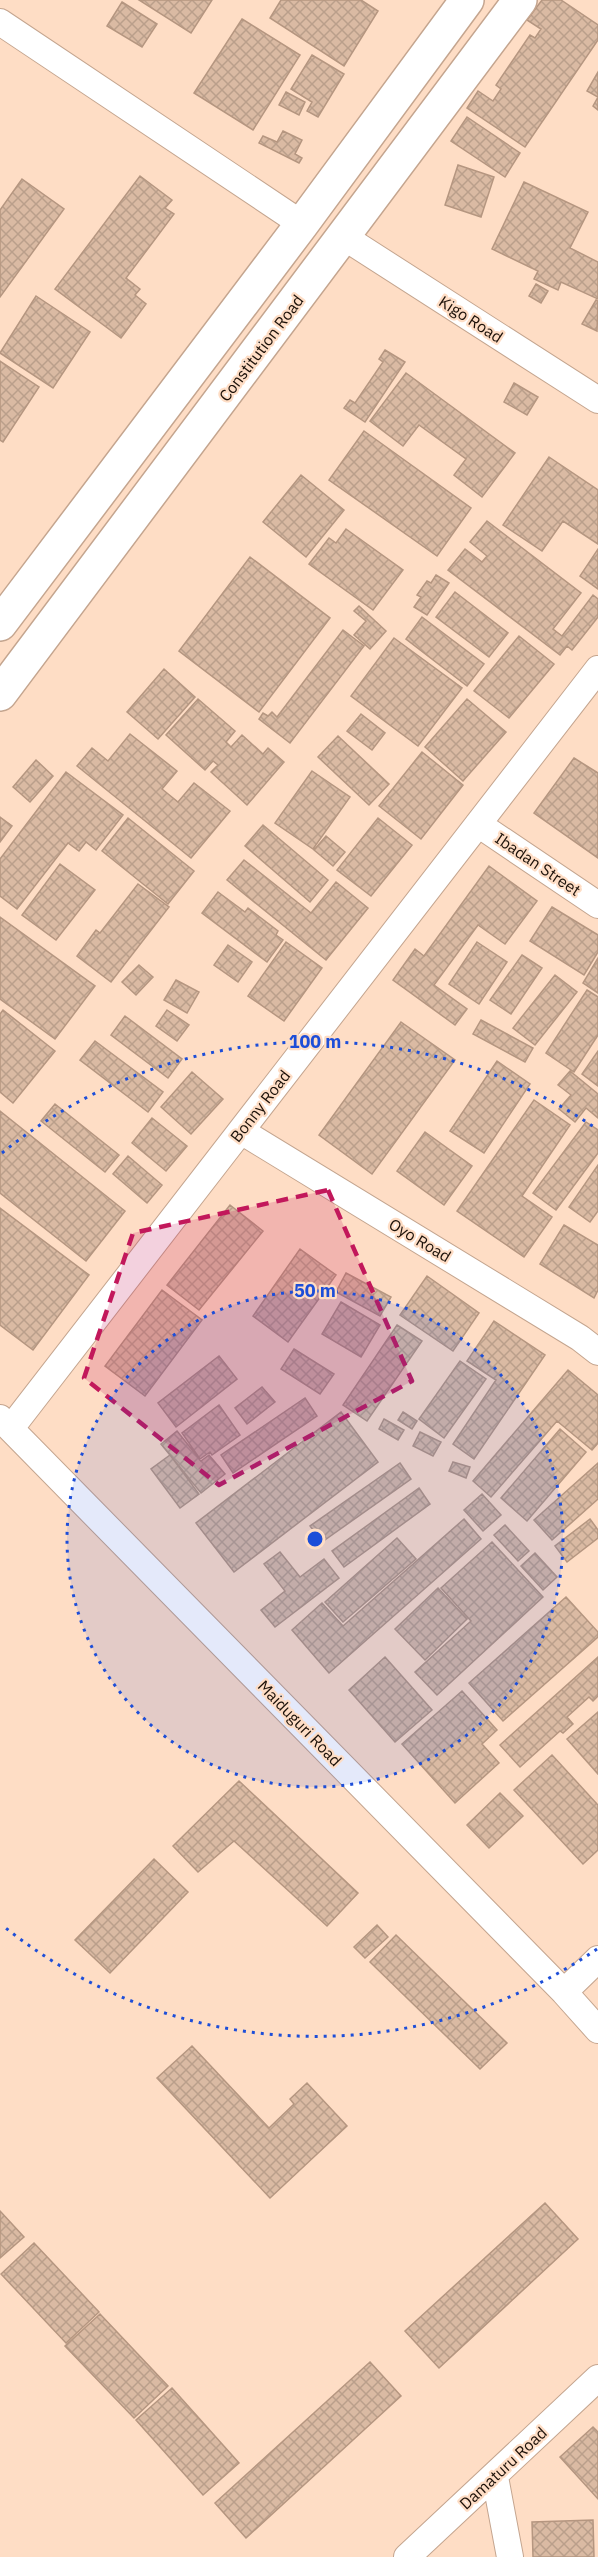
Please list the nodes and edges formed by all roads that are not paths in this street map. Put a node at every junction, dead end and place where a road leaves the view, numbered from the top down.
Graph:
1 (467, 0) edge
2 (520, 0) edge
3 (0, 22) edge
4 (302, 224) junction
5 (344, 237) junction
6 (598, 400) edge
7 (0, 624) edge
8 (598, 669) edge
9 (0, 694) edge
10 (478, 824) junction
11 (598, 905) edge
12 (241, 1131) junction
13 (598, 1352) edge
14 (5, 1423) edge
15 (598, 1959) edge
16 (564, 1992) junction
17 (598, 2030) edge
18 (598, 2378) edge
19 (495, 2477) junction
20 (407, 2557) edge
21 (510, 2557) edge

1 - 4 main road
2 - 5 main road, Constitution Road
3 - 4 street
4 - 7 main road
5 - 6 street, Kigo Road
5 - 9 main road, Constitution Road
8 - 10 street, Bonny Road
10 - 11 street, Ibadan Street
10 - 12 street, Bonny Road
12 - 13 street, Oyo Road
12 - 14 street, Bonny Road
14 - 16 street, Maiduguri Road
15 - 16 street
16 - 17 street, Maiduguri Road
18 - 19 street, Damaturu Road
19 - 20 street, Damaturu Road
19 - 21 street

